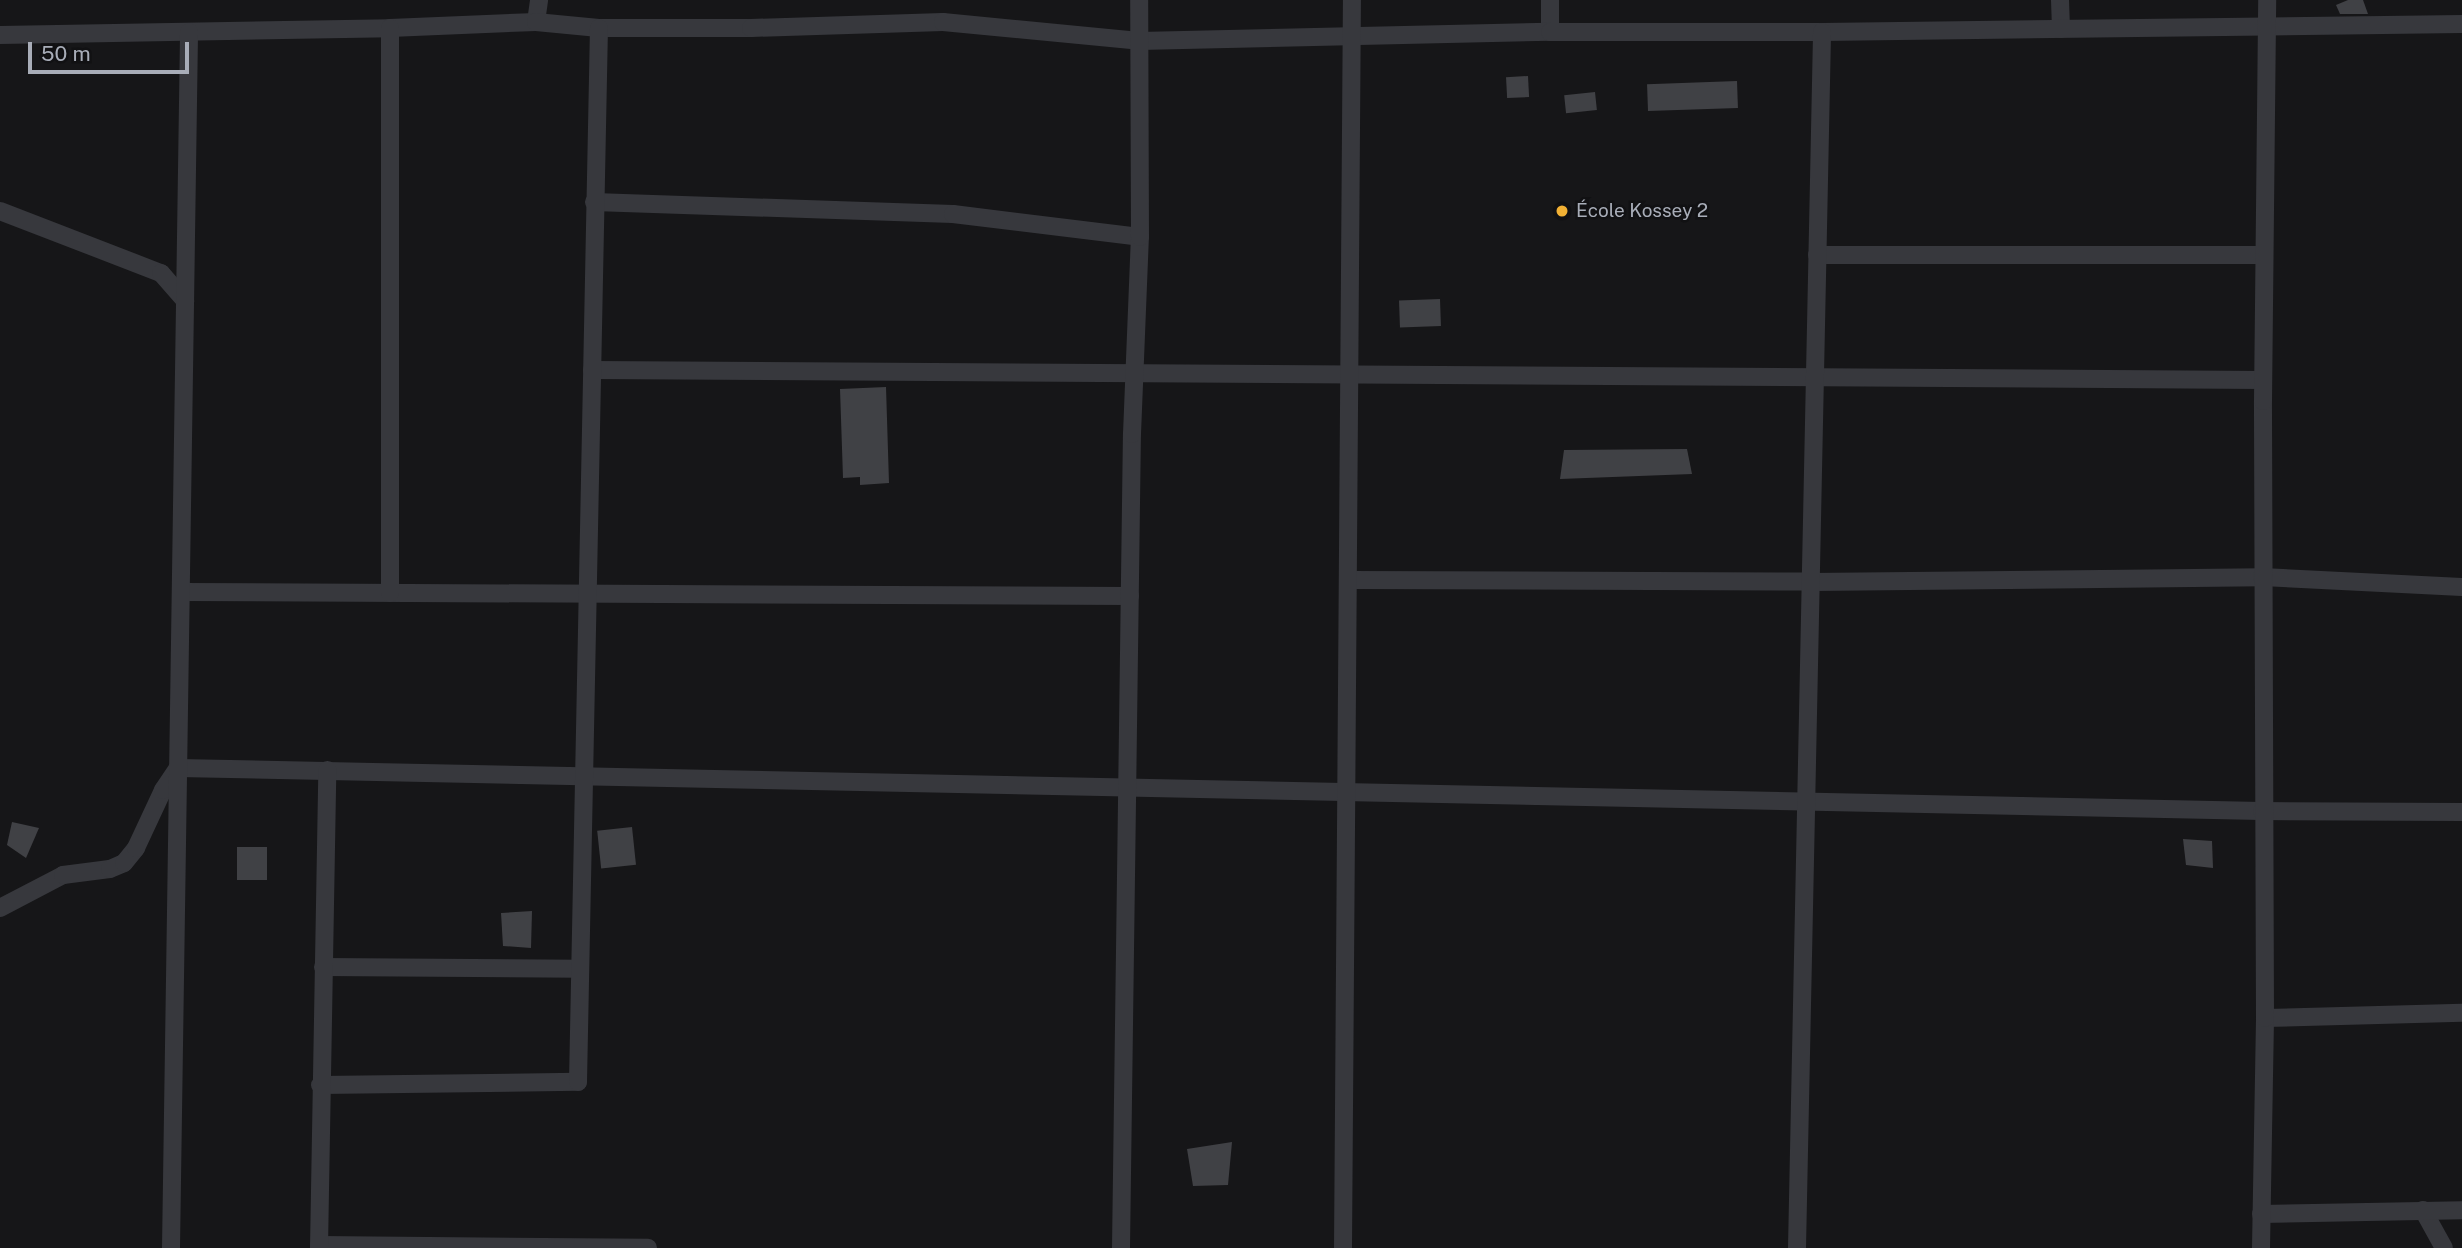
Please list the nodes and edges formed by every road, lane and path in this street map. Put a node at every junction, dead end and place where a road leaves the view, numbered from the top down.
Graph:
1 (539, 0) edge
2 (1139, 0) edge
3 (1352, 0) edge
4 (1550, 0) edge
5 (2060, 0) edge
6 (2267, 0) edge
7 (536, 22) junction
8 (2462, 24) edge
9 (2267, 26) junction
10 (599, 28) junction
11 (390, 29) junction
12 (2061, 29) junction
13 (189, 32) junction
14 (1550, 32) junction
15 (1822, 32) junction
16 (0, 35) edge
17 (1352, 38) junction
18 (1139, 41) junction
19 (594, 202) junction
20 (0, 211) edge
21 (1140, 237) junction
22 (1817, 255) junction
23 (2264, 255) junction
24 (185, 301) junction
25 (593, 370) junction
26 (1133, 373) junction
27 (1350, 374) junction
28 (1815, 377) junction
29 (2263, 380) junction
30 (2263, 577) junction
31 (1348, 580) junction
32 (1811, 582) junction
33 (2462, 587) edge
34 (181, 592) junction
35 (390, 593) junction
36 (588, 593) junction
37 (1130, 596) junction
38 (178, 768) junction
39 (327, 771) junction
40 (584, 775) junction
41 (1127, 785) junction
42 (1346, 790) junction
43 (1806, 800) junction
44 (2262, 811) junction
45 (2462, 812) edge
46 (0, 908) edge
47 (323, 967) junction
48 (580, 969) junction
49 (2462, 1013) edge
50 (2265, 1018) junction
51 (320, 1085) junction
52 (2423, 1210) junction
53 (2462, 1210) edge
54 (2261, 1214) junction
55 (319, 1246) edge
56 (171, 1248) edge
57 (648, 1248) edge
58 (1121, 1248) edge
59 (1343, 1248) edge
60 (1797, 1248) edge
61 (2261, 1248) edge
62 (2444, 1248) edge

1 - 7 street
2 - 18 street
3 - 17 street
4 - 14 street
5 - 12 street
6 - 9 street
7 - 10 street
7 - 11 street
8 - 9 street
9 - 12 street
9 - 23 street
10 - 18 street
10 - 19 street
11 - 13 street
11 - 35 street
12 - 15 street
13 - 16 street
13 - 24 street
14 - 15 street
14 - 17 street
15 - 22 street
17 - 18 street
17 - 27 street
18 - 21 street
19 - 21 street
19 - 25 street
20 - 24 street
21 - 26 street
22 - 23 street
22 - 28 street
23 - 29 street
24 - 34 street
25 - 26 street
25 - 36 street
26 - 27 street
26 - 37 street
27 - 28 street
27 - 31 street
28 - 29 street
28 - 32 street
29 - 30 street
30 - 32 street
30 - 33 street
30 - 44 street
31 - 32 street
31 - 42 street
32 - 43 street
34 - 35 street
34 - 38 street
35 - 36 street
36 - 37 street
36 - 40 street
37 - 41 street
38 - 39 street
38 - 46 street
38 - 56 street
39 - 40 street
39 - 47 street
40 - 41 street
40 - 48 street
41 - 42 street
41 - 58 street
42 - 43 street
42 - 59 street
43 - 44 street
43 - 60 street
44 - 45 street
44 - 50 street
47 - 48 street
47 - 51 street
48 - 51 street
49 - 50 street
50 - 54 street
51 - 55 street
52 - 53 street
52 - 54 street
52 - 62 street
54 - 61 street
55 - 57 street

